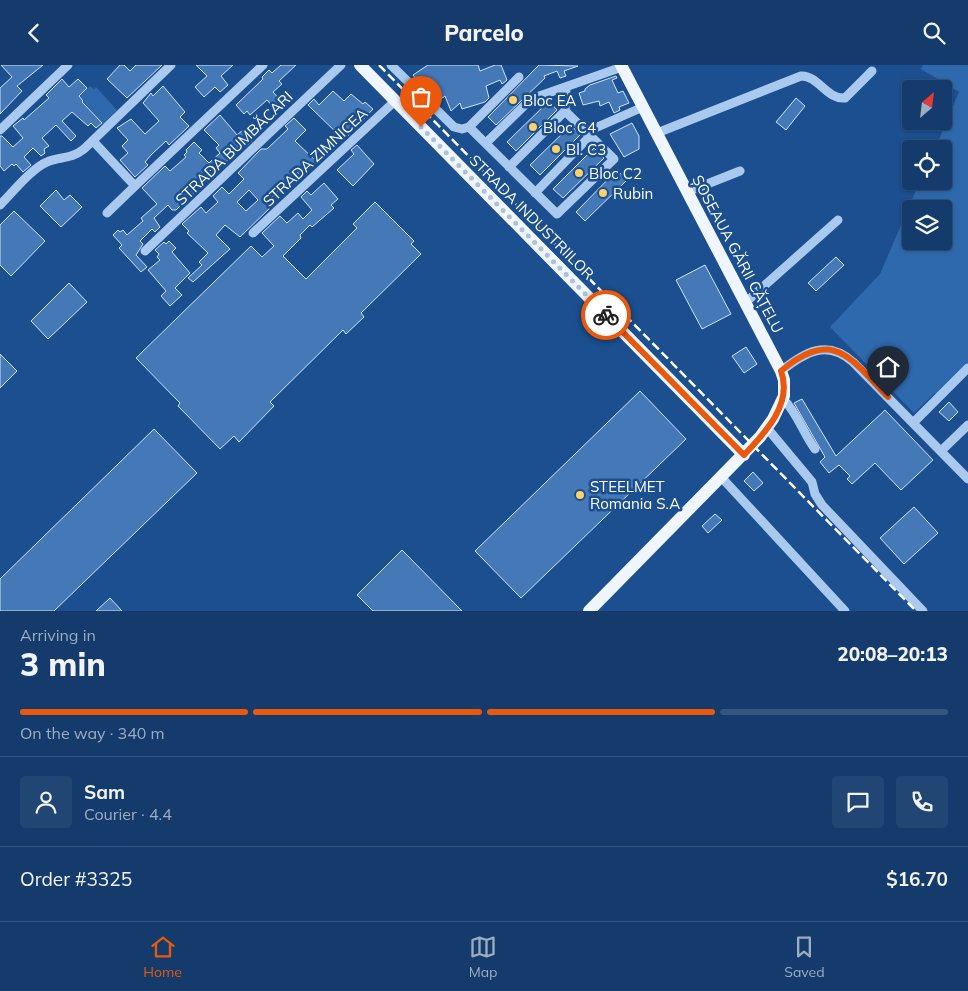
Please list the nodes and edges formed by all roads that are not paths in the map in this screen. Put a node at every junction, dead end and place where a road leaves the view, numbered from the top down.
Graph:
1 (68, 65) edge
2 (171, 65) edge
3 (264, 65) edge
4 (341, 65) edge
5 (360, 65) edge
6 (391, 65) edge
7 (622, 66) edge
8 (872, 71) dead end
9 (519, 77) dead end
10 (566, 88) junction
11 (395, 101) junction
12 (643, 107) junction
13 (565, 111) junction
14 (469, 127) junction
15 (0, 130) edge
16 (657, 133) junction
17 (588, 134) junction
18 (93, 141) junction
19 (486, 143) junction
20 (509, 167) junction
21 (740, 171) dead end
22 (135, 186) junction
23 (687, 192) junction
24 (535, 193) junction
25 (0, 205) edge
26 (107, 213) dead end
27 (838, 220) dead end
28 (253, 233) dead end
29 (146, 251) dead end
30 (745, 303) junction
31 (968, 368) edge
32 (781, 371) junction
33 (782, 399) junction
34 (913, 423) junction
35 (968, 425) edge
36 (767, 428) junction
37 (815, 449) dead end
38 (941, 451) junction
39 (744, 455) junction
40 (722, 478) junction
41 (968, 479) edge
42 (589, 611) edge
43 (845, 611) edge
44 (923, 611) edge

1 - 15 street
2 - 18 street
3 - 22 street
4 - 29 street, STRADA BUMBĂCARI
5 - 11 main road, STRADA INDUSTRIILOR
6 - 14 street
7 - 10 street
7 - 12 main road, ȘOSEAUA GĂRII CĂȚELU
8 - 16 street
9 - 14 street
10 - 13 street
10 - 19 street
11 - 28 street, STRADA ZIMNICEA
11 - 39 main road, STRADA INDUSTRIILOR
12 - 16 main road, ȘOSEAUA GĂRII CĂȚELU
12 - 17 street
13 - 17 street
13 - 20 street
14 - 19 street
16 - 23 main road, ȘOSEAUA GĂRII CĂȚELU
17 - 24 street
17 - 24 street
18 - 22 street
18 - 25 street
19 - 20 street
20 - 24 street
21 - 23 street
22 - 26 street
23 - 30 main road, ȘOSEAUA GĂRII CĂȚELU
27 - 30 street
30 - 32 main road, ȘOSEAUA GĂRII CĂȚELU
31 - 34 street
32 - 33 main road, ȘOSEAUA GĂRII CĂȚELU
32 - 34 street
33 - 36 main road, ȘOSEAUA GĂRII CĂȚELU
33 - 37 street
34 - 38 street
35 - 38 street
36 - 39 main road, ȘOSEAUA GĂRII CĂȚELU
36 - 44 street
38 - 41 street
39 - 40 main road, ȘOSEAUA GĂRII CĂȚELU
40 - 42 main road, ȘOSEAUA GĂRII CĂȚELU
40 - 43 street

